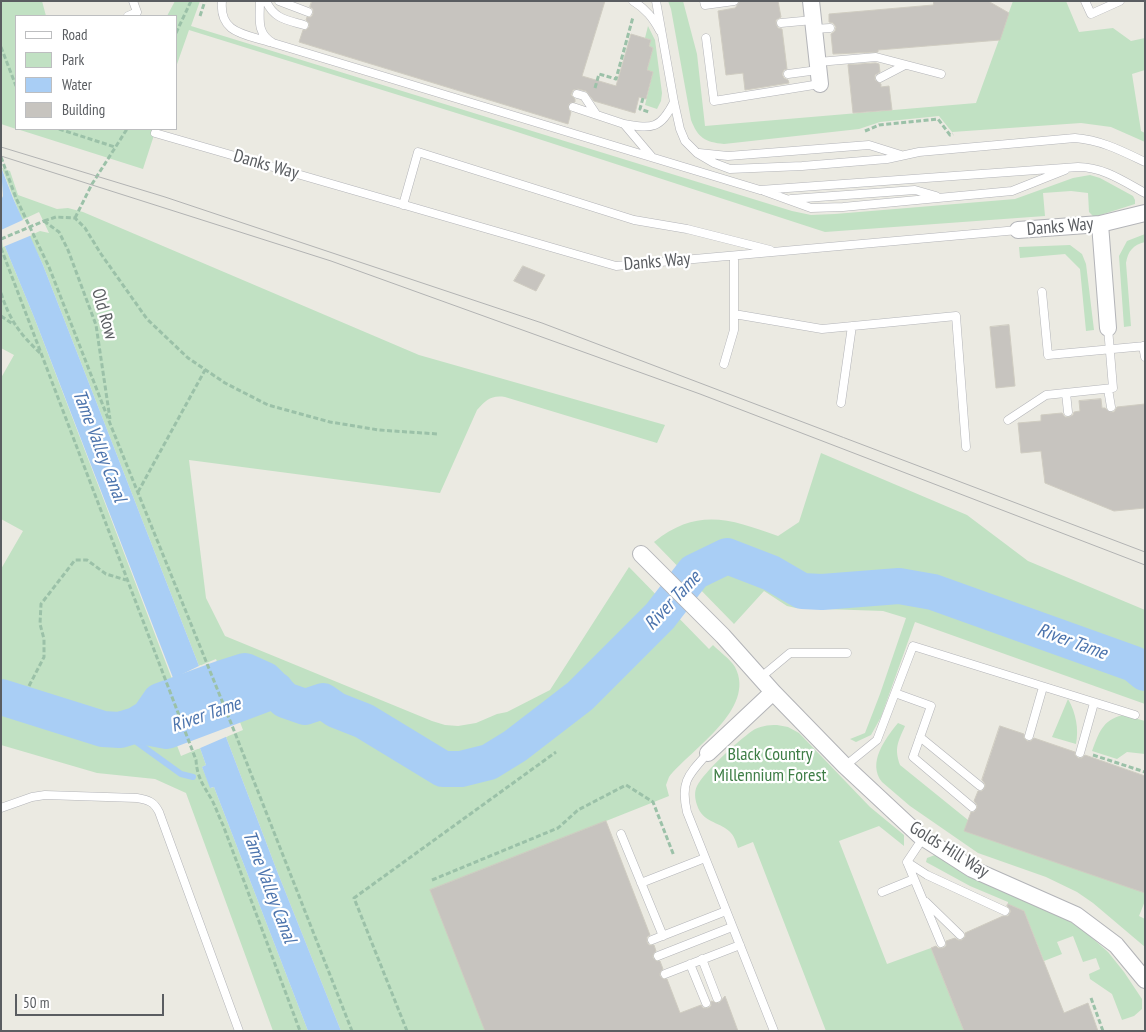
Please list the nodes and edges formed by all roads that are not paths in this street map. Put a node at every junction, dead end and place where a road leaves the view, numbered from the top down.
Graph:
1 (133, 1) edge
2 (222, 1) edge
3 (260, 1) edge
4 (266, 1) edge
5 (279, 1) edge
6 (633, 1) edge
7 (656, 1) edge
8 (704, 1) edge
9 (734, 1) edge
10 (811, 1) edge
11 (1085, 1) edge
12 (1120, 1) edge
13 (308, 12) dead end
14 (130, 15) edge
15 (782, 23) dead end
16 (304, 26) dead end
17 (819, 26) junction
18 (662, 36) junction
19 (706, 38) dead end
20 (273, 43) junction
21 (905, 65) junction
22 (819, 72) junction
23 (788, 74) dead end
24 (941, 74) dead end
25 (880, 78) dead end
26 (577, 94) dead end
27 (674, 102) junction
28 (573, 107) dead end
29 (596, 114) junction
30 (624, 124) junction
31 (155, 133) dead end
32 (697, 153) junction
33 (904, 156) junction
34 (652, 157) junction
35 (1145, 162) edge
36 (1071, 167) junction
37 (760, 190) junction
38 (1145, 193) edge
39 (940, 198) junction
40 (787, 200) junction
41 (403, 205) junction
42 (1145, 213) edge
43 (1100, 224) junction
44 (1018, 230) joint
45 (777, 252) junction
46 (734, 256) junction
47 (1042, 292) dead end
48 (734, 314) junction
49 (852, 326) junction
50 (1108, 328) joint
51 (1144, 346) edge
52 (1110, 349) junction
53 (1145, 357) edge
54 (724, 364) dead end
55 (1108, 389) junction
56 (1066, 393) junction
57 (841, 403) dead end
58 (1111, 407) dead end
59 (1068, 412) dead end
60 (1008, 420) dead end
61 (966, 447) dead end
62 (642, 554) dead end
63 (847, 653) dead end
64 (760, 678) junction
65 (1043, 687) junction
66 (773, 692) junction
67 (895, 693) junction
68 (1094, 703) junction
69 (1135, 715) dead end
70 (1029, 736) dead end
71 (920, 737) junction
72 (708, 753) joint
73 (1080, 753) dead end
74 (845, 766) junction
75 (980, 786) dead end
76 (972, 807) dead end
77 (1, 808) edge
78 (621, 834) dead end
79 (923, 838) junction
80 (705, 858) junction
81 (907, 862) junction
82 (914, 879) junction
83 (641, 883) junction
84 (882, 892) dead end
85 (923, 899) junction
86 (726, 911) junction
87 (1005, 911) dead end
88 (732, 927) junction
89 (960, 935) dead end
90 (663, 936) junction
91 (652, 940) dead end
92 (941, 943) dead end
93 (740, 945) junction
94 (658, 956) dead end
95 (702, 959) junction
96 (690, 964) junction
97 (665, 974) dead end
98 (1145, 980) edge
99 (717, 998) dead end
100 (706, 1003) dead end
101 (239, 1031) edge
102 (774, 1031) edge

1 - 14 lane
2 - 20 lane
3 - 20 lane
4 - 16 lane
5 - 13 lane
6 - 18 lane
7 - 18 lane
8 - 9 lane
10 - 17 street
11 - 12 lane
15 - 17 lane
17 - 22 street
18 - 27 lane
19 - 22 lane
20 - 34 lane
21 - 22 lane
21 - 24 lane
21 - 25 lane
22 - 23 lane
26 - 29 lane
27 - 30 lane
27 - 32 lane
28 - 29 lane
29 - 30 lane
30 - 34 lane
31 - 41 lane, Danks Way
32 - 33 lane
32 - 33 lane
33 - 35 lane
34 - 37 lane
36 - 37 lane
36 - 38 lane
36 - 39 lane
37 - 40 lane
39 - 40 lane
39 - 40 lane
41 - 45 lane
41 - 46 lane, Danks Way
42 - 43 street, Danks Way
43 - 44 street, Danks Way
43 - 50 street
44 - 45 lane, Danks Way
45 - 46 lane, Danks Way
46 - 48 lane
47 - 52 lane
48 - 49 lane
48 - 54 lane
49 - 57 lane
49 - 61 lane
50 - 52 lane
51 - 52 lane
51 - 53 lane
52 - 55 lane
55 - 56 lane
55 - 58 lane
56 - 59 lane
56 - 60 lane
62 - 64 street, Golds Hill Way
63 - 64 lane
64 - 66 street, Golds Hill Way
65 - 67 lane
65 - 68 lane
65 - 70 lane
66 - 72 street
66 - 74 street, Golds Hill Way
67 - 71 lane
67 - 74 lane
68 - 69 lane
68 - 73 lane
71 - 75 lane
71 - 76 lane
72 - 80 lane
74 - 79 street, Golds Hill Way
77 - 101 lane
78 - 83 lane
79 - 81 lane
79 - 98 street, Golds Hill Way
80 - 83 lane
80 - 86 lane
81 - 82 lane
81 - 87 lane
82 - 84 lane
82 - 85 lane
83 - 90 lane
85 - 89 lane
85 - 92 lane
86 - 88 lane
86 - 90 lane
88 - 93 lane
88 - 94 lane
90 - 91 lane
93 - 95 lane
93 - 102 lane
95 - 96 lane
95 - 99 lane
96 - 97 lane
96 - 100 lane

